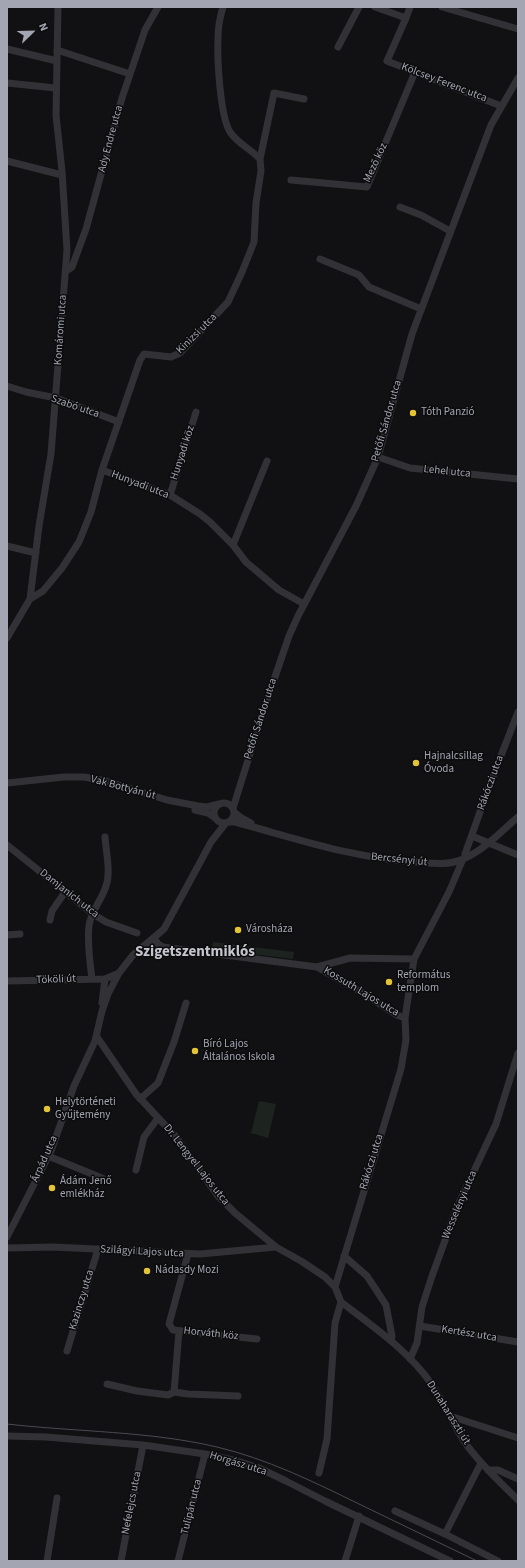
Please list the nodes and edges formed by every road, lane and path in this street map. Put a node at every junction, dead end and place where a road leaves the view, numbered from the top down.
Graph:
1 (58, 7) edge
2 (158, 7) edge
3 (223, 7) edge
4 (359, 7) edge
5 (375, 7) edge
6 (410, 7) edge
7 (442, 7) edge
8 (406, 18) junction
9 (518, 29) edge
10 (338, 47) dead end
11 (7, 50) edge
12 (57, 50) junction
13 (57, 61) junction
14 (415, 72) junction
15 (130, 74) junction
16 (518, 78) edge
17 (7, 83) edge
18 (56, 88) junction
19 (304, 99) dead end
20 (501, 106) junction
21 (260, 159) junction
22 (7, 161) edge
23 (62, 175) junction
24 (292, 180) dead end
25 (400, 207) dead end
26 (450, 231) junction
27 (320, 259) dead end
28 (66, 271) junction
29 (421, 309) junction
30 (7, 386) edge
31 (56, 398) junction
32 (196, 412) dead end
33 (119, 422) junction
34 (378, 457) junction
35 (267, 461) dead end
36 (102, 470) junction
37 (518, 479) edge
38 (170, 495) junction
39 (233, 545) junction
40 (7, 546) edge
41 (36, 553) junction
42 (30, 599) junction
43 (304, 604) junction
44 (7, 638) edge
45 (518, 712) edge
46 (7, 783) edge
47 (240, 784) junction
48 (167, 800) junction
49 (222, 804) junction
50 (234, 810) junction
51 (518, 817) edge
52 (216, 819) junction
53 (227, 823) junction
54 (268, 830) junction
55 (472, 836) junction
56 (104, 837) dead end
57 (211, 842) junction
58 (487, 843) junction
59 (7, 845) edge
60 (518, 855) edge
61 (464, 857) junction
62 (65, 892) junction
63 (93, 914) junction
64 (50, 920) dead end
65 (137, 933) dead end
66 (20, 934) dead end
67 (7, 935) edge
68 (154, 938) junction
69 (414, 959) junction
70 (317, 967) junction
71 (119, 973) junction
72 (92, 978) junction
73 (105, 979) junction
74 (7, 981) edge
75 (186, 1003) dead end
76 (102, 1011) junction
77 (405, 1018) junction
78 (96, 1037) junction
79 (518, 1053) edge
80 (515, 1072) edge
81 (140, 1098) junction
82 (158, 1118) junction
83 (48, 1156) junction
84 (136, 1170) dead end
85 (102, 1178) dead end
86 (262, 1235) junction
87 (7, 1237) edge
88 (276, 1247) junction
89 (7, 1248) edge
90 (260, 1248) junction
91 (98, 1249) junction
92 (188, 1254) junction
93 (344, 1256) junction
94 (334, 1286) junction
95 (341, 1302) junction
96 (420, 1326) junction
97 (179, 1331) junction
98 (257, 1339) dead end
99 (391, 1341) junction
100 (518, 1342) edge
101 (67, 1351) dead end
102 (410, 1359) junction
103 (107, 1384) dead end
104 (174, 1392) junction
105 (238, 1396) dead end
106 (450, 1416) junction
107 (7, 1436) edge
108 (518, 1438) edge
109 (143, 1445) junction
110 (205, 1454) junction
111 (481, 1463) junction
112 (488, 1470) junction
113 (318, 1473) dead end
114 (518, 1479) edge
115 (56, 1498) dead end
116 (518, 1500) edge
117 (395, 1511) dead end
118 (358, 1516) junction
119 (445, 1534) junction
120 (47, 1561) edge
121 (121, 1561) edge
122 (178, 1561) edge
123 (345, 1561) edge
124 (450, 1561) edge
125 (498, 1561) edge

1 - 12 street, Komáromi utca
2 - 15 street, Ady Endre utca
3 - 21 street
4 - 10 street
5 - 8 street
6 - 8 street
7 - 9 street
8 - 14 street, Kölcsey Ferenc utca
11 - 13 street
12 - 13 street, Komáromi utca
12 - 15 street
13 - 18 street, Komáromi utca
14 - 20 street, Kölcsey Ferenc utca
14 - 24 street, Mező köz
15 - 28 street, Ady Endre utca
16 - 20 street, Petőfi Sándor utca
17 - 18 street
18 - 23 street, Komáromi utca
19 - 21 street
20 - 26 street, Petőfi Sándor utca
21 - 33 street, Kinizsi utca
22 - 23 street
23 - 28 street, Komáromi utca
25 - 26 street
26 - 29 street, Petőfi Sándor utca
27 - 29 street
28 - 31 street, Komáromi utca
29 - 34 street, Petőfi Sándor utca
30 - 31 street, Szabó utca
31 - 33 street, Szabó utca
31 - 41 street, Komáromi utca
32 - 38 street, Hunyadi köz
33 - 36 street, Kinizsi utca
34 - 37 street, Lehel utca
34 - 43 street, Petőfi Sándor utca
35 - 39 street
36 - 38 street, Hunyadi utca
36 - 42 street, Kinizsi utca
38 - 39 street, Hunyadi utca
39 - 43 street, Hunyadi utca
40 - 41 street
41 - 42 street, Komáromi utca
42 - 44 street, Kinizsi utca
43 - 47 street, Petőfi Sándor utca
45 - 55 street, Rákóczi utca
46 - 48 street, Vak Bottyán út
47 - 49 street, Petőfi Sándor utca
47 - 50 street, Petőfi Sándor utca
48 - 49 street, Vak Bottyán út
48 - 52 street, Vak Bottyán út
49 - 50 street
49 - 52 street
50 - 53 street
50 - 54 street, Bercsényi út
51 - 58 street, Bercsényi út
52 - 53 street
52 - 57 street
53 - 54 street, Bercsényi út
53 - 57 street
54 - 61 street, Bercsényi út
55 - 58 street
55 - 61 street, Rákóczi utca
56 - 63 street
57 - 68 street
58 - 60 street
58 - 61 street, Bercsényi út
59 - 62 street, Damjanich utca
61 - 69 street, Rákóczi utca
62 - 63 street, Damjanich utca
62 - 64 street
63 - 65 street, Damjanich utca
63 - 72 street
66 - 67 street
68 - 70 street, Kossuth Lajos utca
68 - 71 street, Árpád utca
69 - 70 street, Kossuth Lajos utca
69 - 77 street, Rákóczi utca
70 - 77 street, Kossuth Lajos utca
71 - 73 street
71 - 76 street, Árpád utca
72 - 73 street, Tököli út
72 - 74 street, Tököli út
73 - 76 street, Árpád utca
75 - 81 street
76 - 78 street, Árpád utca
77 - 93 street, Rákóczi utca
78 - 81 street, Dr. Lengyel Lajos utca
78 - 83 street, Árpád utca
79 - 80 street, Wesselényi utca
80 - 96 street, Wesselényi utca
81 - 82 street, Dr. Lengyel Lajos utca
82 - 84 street
82 - 86 street, Dr. Lengyel Lajos utca
83 - 85 street
83 - 87 street, Árpád utca
86 - 88 street, Dr. Lengyel Lajos utca
86 - 90 street
88 - 90 street, Szilágyi Lajos utca
88 - 94 street, Dr. Lengyel Lajos utca
89 - 91 street, Szilágyi Lajos utca
90 - 92 street, Szilágyi Lajos utca
91 - 92 street, Szilágyi Lajos utca
91 - 101 street, Kazinczy utca
92 - 97 street, Horváth köz
93 - 94 street, Rákóczi utca
93 - 99 street
94 - 95 street
95 - 99 street, Dunaharaszti út
95 - 113 street
96 - 100 street, Kertész utca
96 - 102 street, Wesselényi utca
97 - 98 street, Horváth köz
97 - 104 street
99 - 102 street, Dunaharaszti út
102 - 106 street, Dunaharaszti út
103 - 104 street
104 - 105 street
106 - 108 street
106 - 111 street, Dunaharaszti út
107 - 109 street, Horgász utca
109 - 110 street, Horgász utca
109 - 121 street, Nefelejcs utca
110 - 118 street, Horgász utca
110 - 122 street, Tulipán utca
111 - 112 street, Dunaharaszti út
111 - 119 street
112 - 114 street
112 - 116 street, Dunaharaszti út
115 - 120 street
117 - 119 street
118 - 123 street
118 - 124 street, Horgász utca
119 - 125 street

